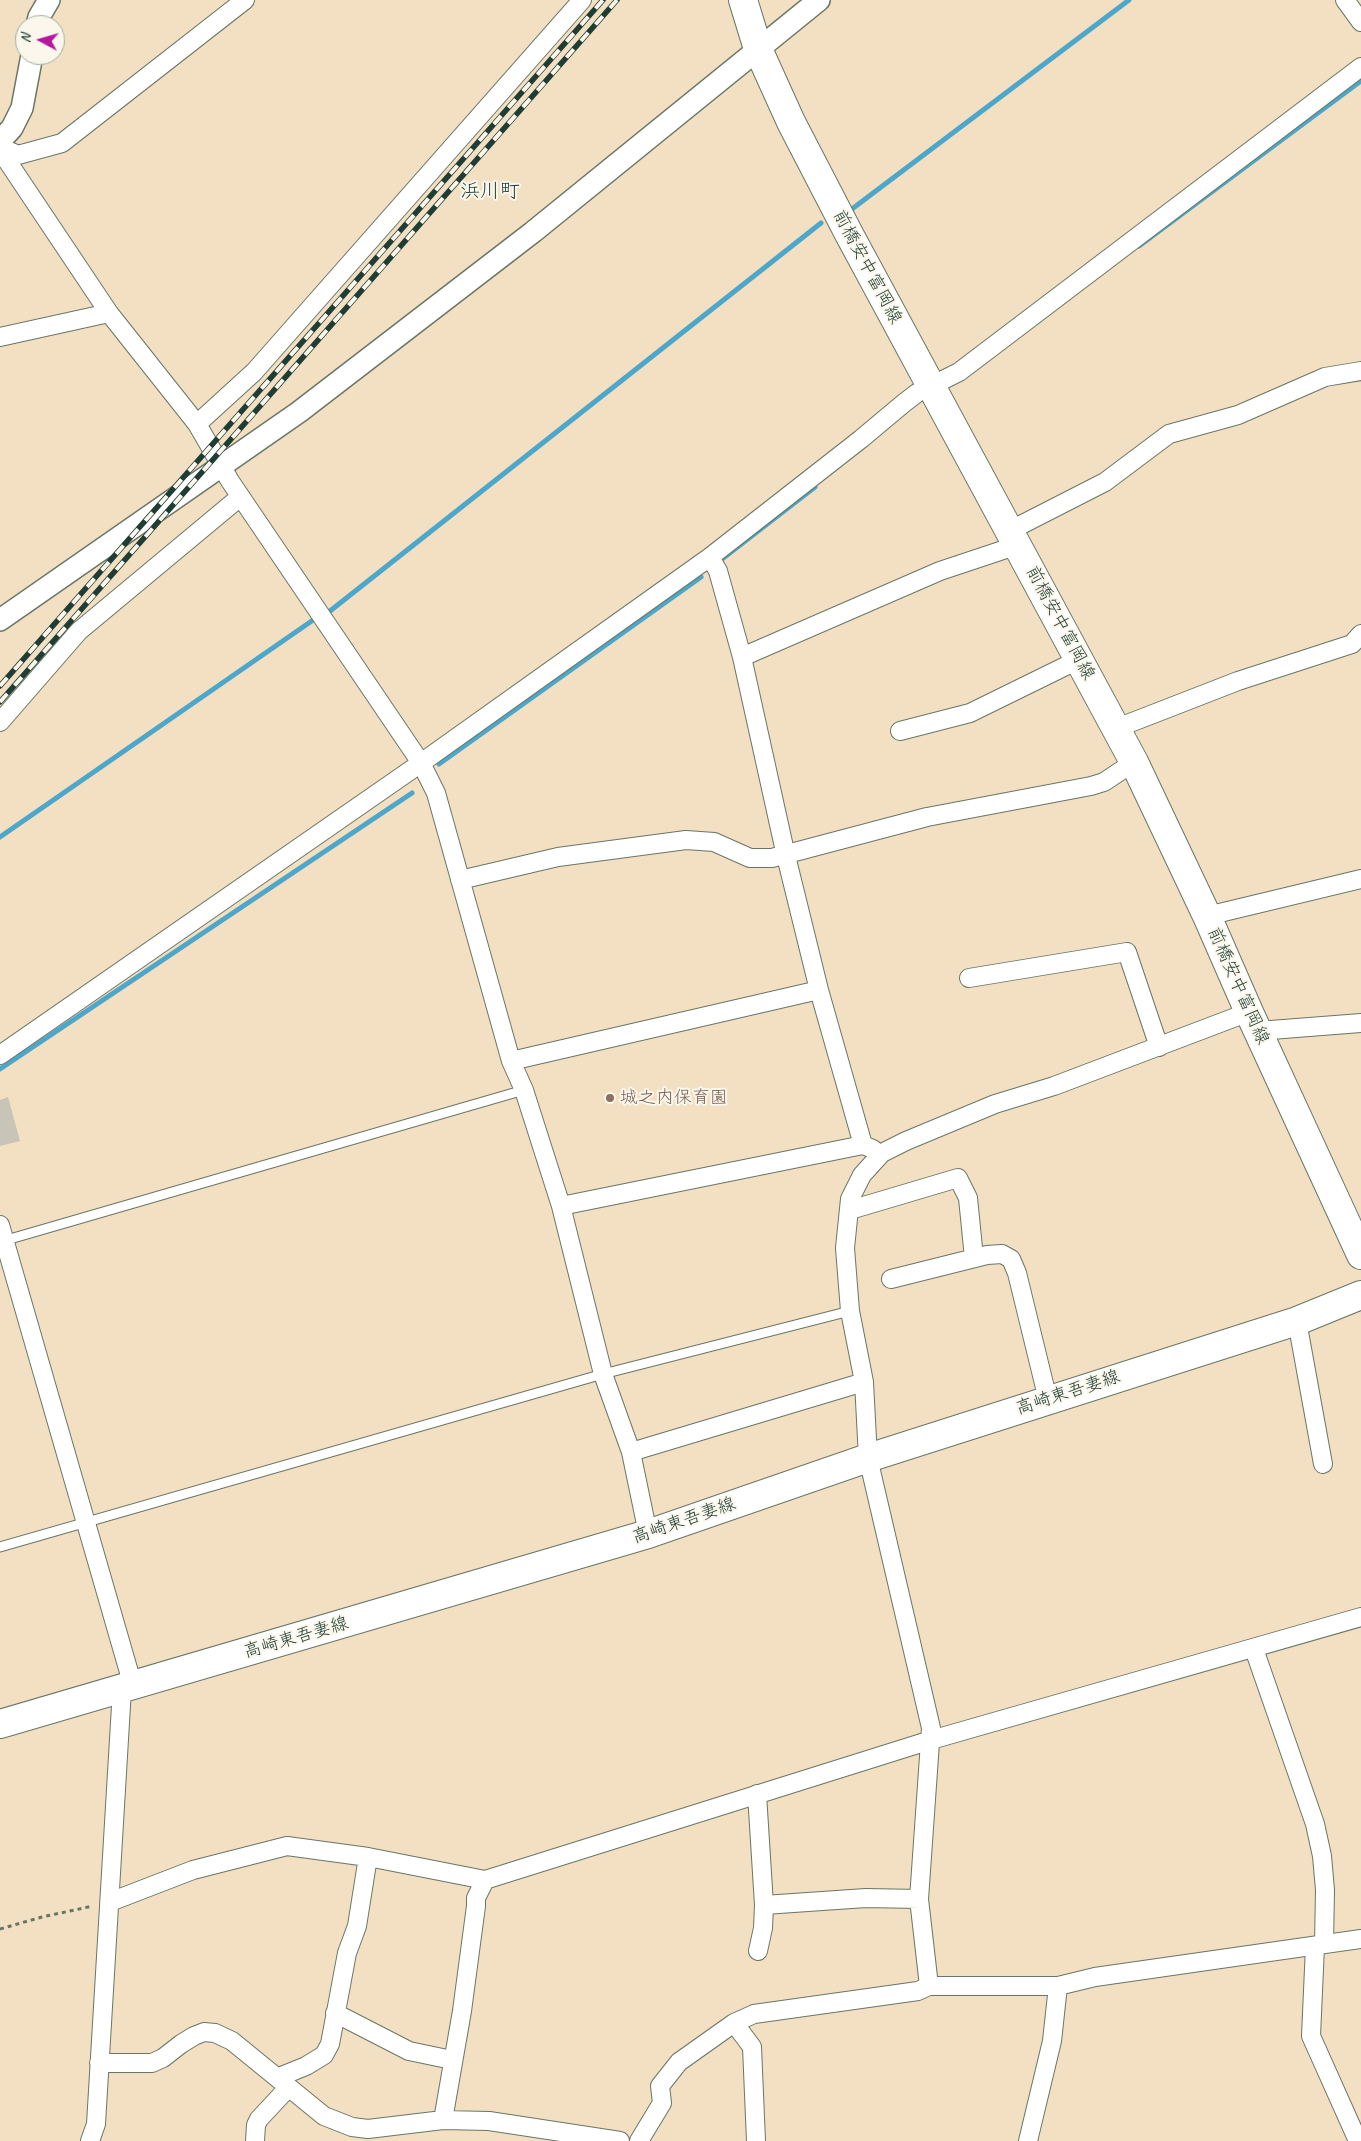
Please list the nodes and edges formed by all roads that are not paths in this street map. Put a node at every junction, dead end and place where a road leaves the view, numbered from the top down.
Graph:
1 (49, 0) edge
2 (245, 0) edge
3 (582, 0) edge
4 (743, 0) edge
5 (819, 0) edge
6 (1345, 0) edge
7 (40, 15) edge
8 (1361, 22) edge
9 (758, 49) junction
10 (30, 65) edge
11 (1361, 68) edge
12 (0, 141) edge
13 (0, 148) edge
14 (110, 313) junction
15 (0, 337) edge
16 (1361, 371) edge
17 (932, 387) junction
18 (197, 424) junction
19 (221, 466) junction
20 (240, 497) junction
21 (1014, 537) junction
22 (710, 557) junction
23 (0, 620) edge
24 (1361, 634) edge
25 (742, 656) junction
26 (1080, 659) junction
27 (0, 722) edge
28 (1117, 728) junction
29 (900, 731) dead end
30 (1134, 762) junction
31 (421, 763) junction
32 (786, 856) junction
33 (1361, 878) edge
34 (460, 880) junction
35 (1207, 916) junction
36 (969, 978) dead end
37 (819, 990) junction
38 (1254, 1022) junction
39 (1361, 1023) edge
40 (1159, 1047) junction
41 (0, 1055) edge
42 (511, 1061) junction
43 (524, 1090) junction
44 (863, 1145) junction
45 (882, 1153) junction
46 (561, 1206) junction
47 (850, 1210) junction
48 (1, 1236) edge
49 (1361, 1255) edge
50 (974, 1258) junction
51 (891, 1279) dead end
52 (1361, 1295) edge
53 (850, 1311) junction
54 (1297, 1321) junction
55 (603, 1374) junction
56 (864, 1382) junction
57 (1048, 1400) junction
58 (631, 1452) junction
59 (868, 1458) junction
60 (1322, 1464) dead end
61 (87, 1522) junction
62 (648, 1534) junction
63 (0, 1547) edge
64 (1361, 1617) edge
65 (1254, 1649) junction
66 (127, 1688) junction
67 (0, 1724) edge
68 (931, 1740) junction
69 (757, 1794) junction
70 (368, 1857) junction
71 (485, 1880) junction
72 (919, 1899) junction
73 (110, 1902) junction
74 (764, 1905) junction
75 (1361, 1939) edge
76 (1320, 1945) junction
77 (758, 1951) dead end
78 (929, 1986) junction
79 (1058, 1986) junction
80 (336, 2013) junction
81 (734, 2023) junction
82 (452, 2060) junction
83 (99, 2063) junction
84 (284, 2082) junction
85 (443, 2120) junction
86 (90, 2141) edge
87 (255, 2141) edge
88 (620, 2141) edge
89 (639, 2141) edge
90 (756, 2141) edge
91 (1028, 2141) edge
92 (1358, 2141) edge

1 - 7 street
2 - 13 street
3 - 18 street
4 - 9 main road, 前橋安中富岡線
5 - 9 street
6 - 8 street
9 - 17 main road, 前橋安中富岡線
9 - 19 street
10 - 12 street
11 - 17 street
13 - 14 street
14 - 15 street
14 - 18 street
16 - 21 street
17 - 21 main road, 前橋安中富岡線
17 - 22 street
18 - 19 street
19 - 20 street
19 - 23 street
20 - 27 street
20 - 31 street
21 - 25 street
21 - 26 main road, 前橋安中富岡線
22 - 25 street
22 - 31 street
24 - 28 street
25 - 32 street
26 - 28 main road, 前橋安中富岡線
26 - 29 street
28 - 30 main road, 前橋安中富岡線
30 - 32 street
30 - 35 main road, 前橋安中富岡線
31 - 34 street
31 - 41 street
32 - 34 street
32 - 37 street
33 - 35 street
34 - 42 street
35 - 38 main road, 前橋安中富岡線
36 - 40 street
37 - 42 street
37 - 44 street
38 - 39 street
38 - 40 street
38 - 49 main road, 前橋安中富岡線
40 - 45 street
42 - 43 street
43 - 46 street
43 - 48 lane
44 - 45 street
44 - 46 street
45 - 47 street
46 - 55 street
47 - 50 street
47 - 53 street
48 - 61 street
50 - 51 street
50 - 57 street
52 - 54 main road, 高崎東吾妻線
53 - 55 lane
53 - 56 street
54 - 57 main road, 高崎東吾妻線
54 - 60 street
55 - 58 street
55 - 61 lane
56 - 58 street
56 - 59 street
57 - 59 main road, 高崎東吾妻線
58 - 62 street
59 - 62 main road, 高崎東吾妻線
59 - 68 street
61 - 63 lane
61 - 66 street
62 - 66 main road, 高崎東吾妻線
64 - 65 street
65 - 68 street
65 - 76 street
66 - 67 main road, 高崎東吾妻線
66 - 73 street
68 - 69 street
68 - 72 street
69 - 71 street
69 - 74 street
70 - 71 street
70 - 73 street
70 - 80 street
71 - 82 street
72 - 74 street
72 - 78 street
73 - 83 street
74 - 77 street
75 - 76 street
76 - 79 street
76 - 92 street
78 - 79 street
78 - 81 street
79 - 91 street
80 - 82 street
80 - 84 street
81 - 89 street
81 - 90 street
82 - 85 street
83 - 84 street
83 - 86 street
84 - 85 street
84 - 87 street
85 - 88 street

